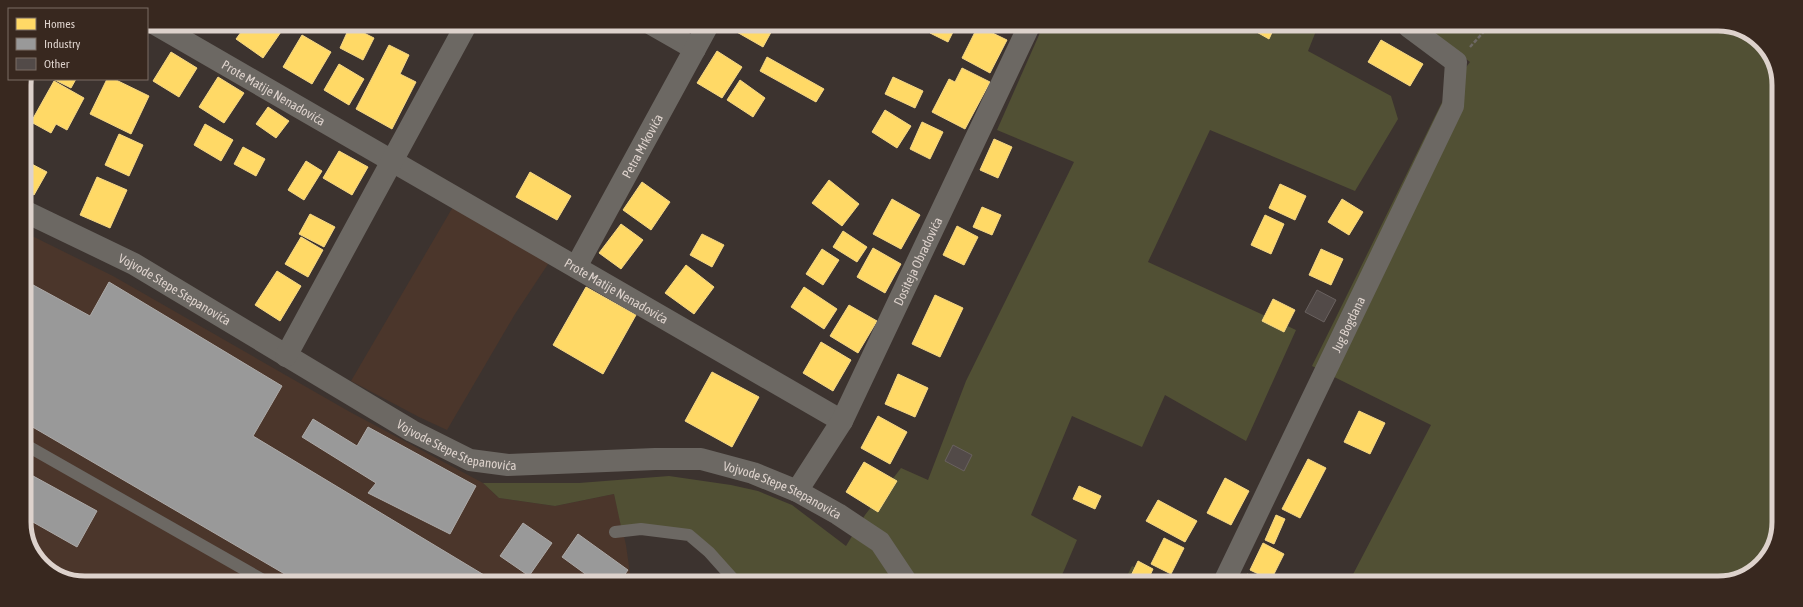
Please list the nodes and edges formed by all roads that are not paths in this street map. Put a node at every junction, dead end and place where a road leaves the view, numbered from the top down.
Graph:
1 (166, 31) edge
2 (463, 31) edge
3 (664, 31) edge
4 (705, 31) edge
5 (1026, 31) edge
6 (1414, 31) edge
7 (695, 49) junction
8 (392, 161) junction
9 (31, 214) edge
10 (576, 267) junction
11 (286, 356) junction
12 (842, 421) junction
13 (31, 448) edge
14 (797, 491) junction
15 (615, 532) dead end
16 (256, 576) edge
17 (731, 576) edge
18 (903, 576) edge
19 (1227, 576) edge

1 - 8 street, Prote Matije Nenadovića
2 - 8 street
3 - 7 street
4 - 7 street, Petra Mrkovića
5 - 12 street, Dositeja Obradovića
6 - 19 street, Jug Bogdana
7 - 10 street, Petra Mrkovića
8 - 10 street, Prote Matije Nenadovića
8 - 11 street
9 - 11 street, Vojvode Stepe Stepanovića
10 - 12 street, Prote Matije Nenadovića
11 - 14 street, Vojvode Stepe Stepanovića
12 - 14 street, Dositeja Obradovića
13 - 16 lane
14 - 18 street, Vojvode Stepe Stepanovića
15 - 17 lane

